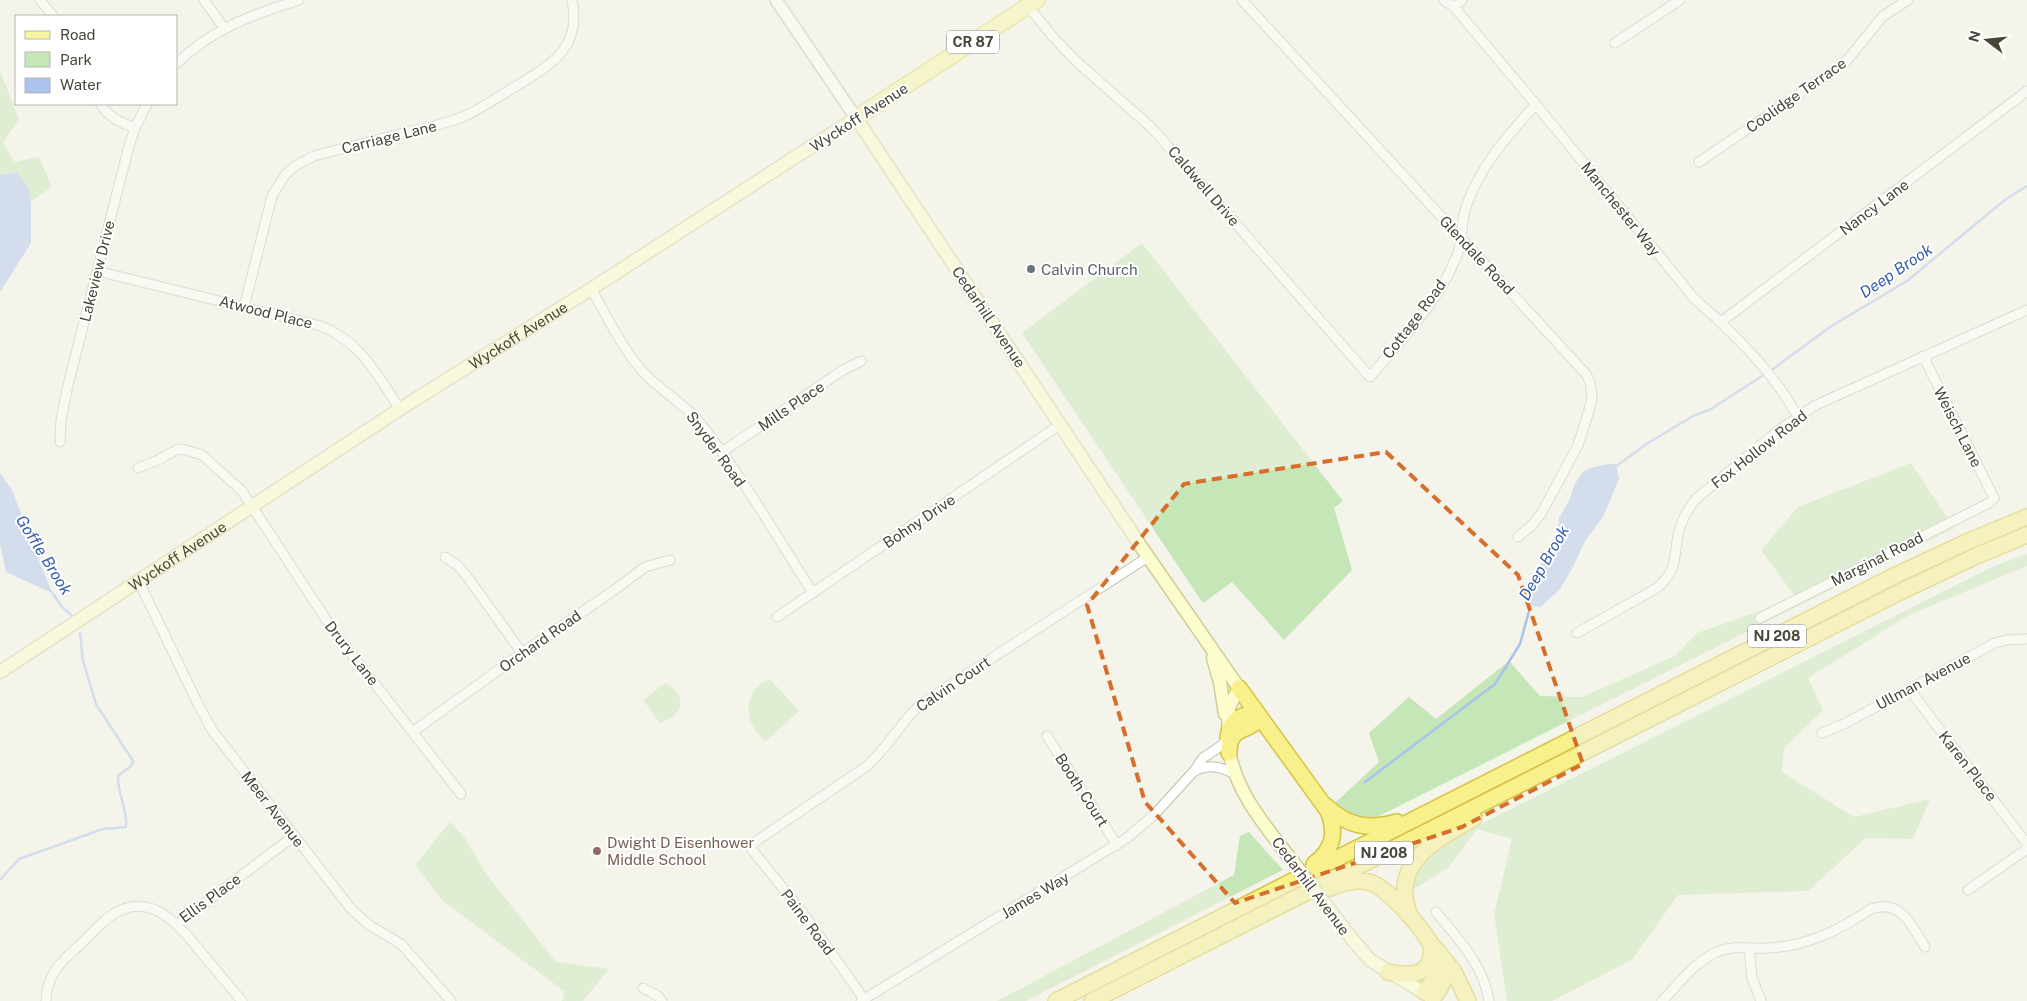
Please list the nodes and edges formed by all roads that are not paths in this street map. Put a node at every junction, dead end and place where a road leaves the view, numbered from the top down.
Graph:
1 (40, 0) edge
2 (204, 0) edge
3 (299, 0) edge
4 (572, 0) edge
5 (776, 0) edge
6 (1242, 0) edge
7 (1444, 0) edge
8 (1462, 0) edge
9 (1680, 0) edge
10 (1908, 0) edge
11 (1032, 3) edge
12 (1454, 7) junction
13 (52, 15) edge
14 (224, 28) junction
15 (1615, 43) dead end
16 (178, 62) edge
17 (2027, 92) edge
18 (1536, 104) junction
19 (102, 105) edge
20 (146, 105) edge
21 (856, 118) junction
22 (135, 128) junction
23 (1699, 162) dead end
24 (1460, 237) junction
25 (97, 270) junction
26 (591, 289) junction
27 (244, 307) junction
28 (2027, 310) edge
29 (1721, 322) junction
30 (1922, 356) junction
31 (861, 361) dead end
32 (1370, 377) joint
33 (400, 409) junction
34 (1798, 417) junction
35 (1060, 424) junction
36 (60, 442) dead end
37 (722, 452) junction
38 (138, 468) dead end
39 (1994, 498) joint
40 (253, 506) junction
41 (2027, 517) edge
42 (2027, 535) edge
43 (1518, 537) dead end
44 (445, 557) dead end
45 (1148, 557) junction
46 (670, 560) dead end
47 (139, 582) junction
48 (814, 594) junction
49 (777, 617) dead end
50 (1760, 618) dead end
51 (1201, 634) junction
52 (1577, 634) dead end
53 (2027, 639) edge
54 (522, 652) junction
55 (0, 672) edge
56 (1238, 688) junction
57 (1909, 690) junction
58 (1260, 718) junction
59 (414, 731) junction
60 (1822, 734) dead end
61 (1046, 736) dead end
62 (1228, 737) junction
63 (1230, 753) junction
64 (1570, 759) junction
65 (1194, 771) junction
66 (1236, 775) junction
67 (1480, 786) junction
68 (462, 794) dead end
69 (1324, 803) junction
70 (294, 836) junction
71 (2027, 844) edge
72 (1117, 845) junction
73 (749, 846) joint
74 (2027, 849) edge
75 (1968, 890) dead end
76 (1248, 904) junction
77 (1436, 912) dead end
78 (1413, 921) junction
79 (177, 924) junction
80 (1428, 940) junction
81 (1925, 946) dead end
82 (1197, 948) junction
83 (1749, 948) junction
84 (1442, 956) junction
85 (1388, 972) junction
86 (643, 988) dead end
87 (1432, 997) edge
88 (863, 1000) edge
89 (46, 1001) edge
90 (242, 1001) edge
91 (452, 1001) edge
92 (662, 1001) edge
93 (1056, 1001) edge
94 (1092, 1001) edge
95 (1468, 1001) edge
96 (1489, 1001) edge
97 (1662, 1001) edge
98 (1761, 1001) edge

1 - 13 street
2 - 14 street
3 - 14 street
4 - 27 street, Carriage Lane
5 - 21 street, Cedarhill Avenue
6 - 24 street, Glendale Road
7 - 12 street, Manchester Way
8 - 12 street
9 - 15 street
10 - 23 street, Coolidge Terrace
11 - 21 main road, Wyckoff Avenue / CR 87
11 - 32 street, Caldwell Drive
12 - 18 street, Manchester Way
14 - 16 street
17 - 29 street, Nancy Lane
18 - 24 street, Cottage Road
18 - 29 street, Manchester Way
19 - 22 street
20 - 22 street, Lakeview Drive
21 - 26 main road, Wyckoff Avenue / CR 87
21 - 35 main road, Cedarhill Avenue
22 - 25 street, Lakeview Drive
24 - 32 street, Cottage Road
24 - 43 street, Glendale Road
25 - 27 street, Atwood Place
25 - 36 street, Lakeview Drive
26 - 33 main road, Wyckoff Avenue / CR 87
26 - 37 street, Snyder Road
27 - 33 street, Atwood Place
28 - 30 street, Fox Hollow Road
29 - 34 street, Manchester Way
30 - 34 street, Fox Hollow Road
30 - 39 street, Weisch Lane
31 - 37 street, Mills Place
33 - 40 main road, Wyckoff Avenue / CR 87
34 - 52 street, Fox Hollow Road
35 - 45 main road, Cedarhill Avenue
35 - 48 street, Bohny Drive
37 - 48 street, Snyder Road
38 - 40 street, Drury Lane
39 - 50 street, Marginal Road
40 - 47 main road, Wyckoff Avenue / CR 87
40 - 59 street, Drury Lane
41 - 67 highway, NJ 208
42 - 64 highway, NJ 208
44 - 54 street
45 - 51 main road, Cedarhill Avenue
45 - 73 street, Calvin Court
46 - 54 street, Orchard Road
47 - 55 main road, Wyckoff Avenue / CR 87
47 - 70 street, Meer Avenue
48 - 49 street, Bohny Drive
51 - 56 main road, Cedarhill Avenue
51 - 62 main road, Cedarhill Avenue
53 - 57 street, Ullman Avenue
54 - 59 street, Orchard Road
56 - 58 highway
56 - 62 main road, Cedarhill Avenue
57 - 60 street, Ullman Avenue
57 - 71 street, Karen Place
58 - 62 highway
58 - 63 highway
58 - 69 highway
59 - 68 street, Drury Lane
61 - 72 street, Booth Court
62 - 63 main road, Cedarhill Avenue
62 - 65 street, James Way
63 - 66 main road, Cedarhill Avenue
64 - 78 highway
64 - 82 highway, NJ 208
65 - 66 street
65 - 72 street, James Way
66 - 85 main road, Cedarhill Avenue, bridge
67 - 69 highway
67 - 76 highway, NJ 208
69 - 76 highway
70 - 79 street, Ellis Place
70 - 91 street, Meer Avenue
72 - 88 street, James Way
73 - 88 street, Paine Road
74 - 75 street
76 - 93 highway, NJ 208
77 - 96 street
78 - 80 highway
78 - 82 highway
79 - 89 street, Ellis Place
79 - 90 street
80 - 84 highway
80 - 85 highway
80 - 87 highway
81 - 83 street
82 - 94 highway, NJ 208
83 - 97 street
83 - 98 street
84 - 87 highway
84 - 95 highway
85 - 87 main road, Cedarhill Avenue
86 - 92 street

